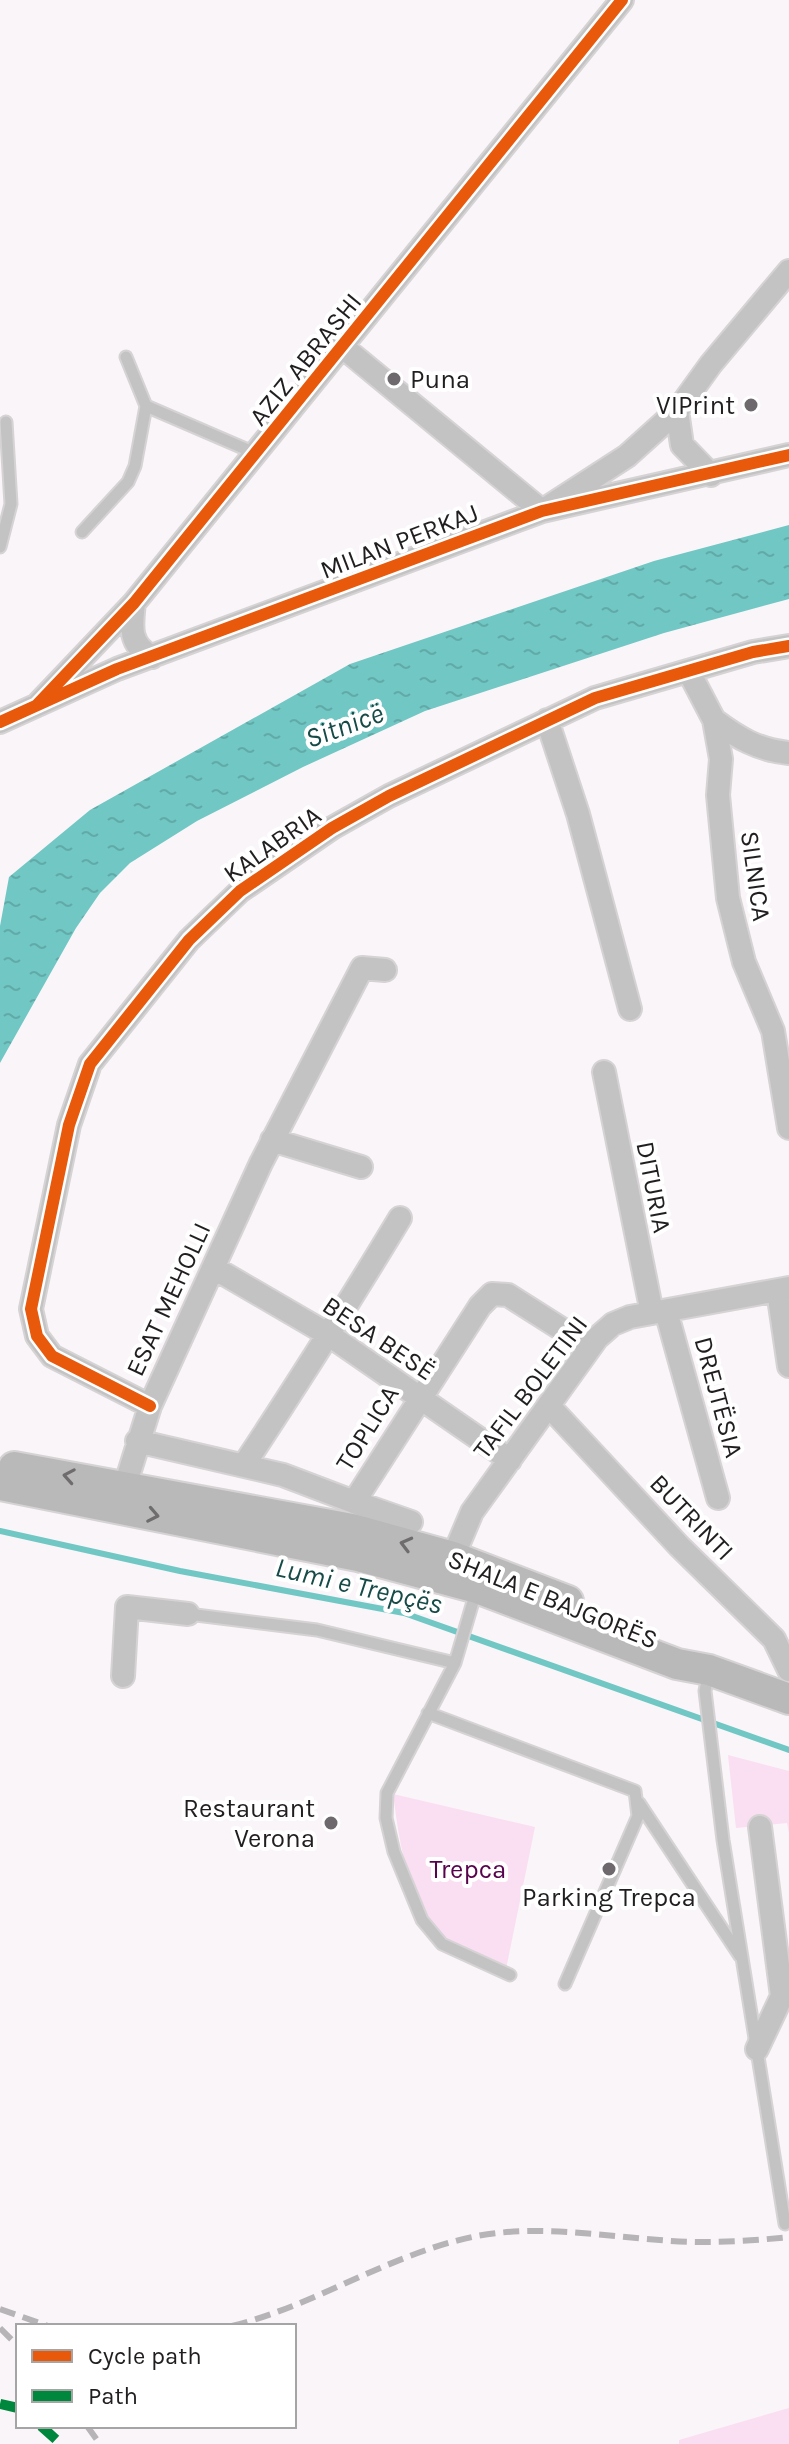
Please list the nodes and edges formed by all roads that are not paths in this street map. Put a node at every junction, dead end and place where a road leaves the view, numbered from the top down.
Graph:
1 (622, 0) edge
2 (789, 271) edge
3 (344, 348) junction
4 (126, 357) dead end
5 (146, 406) junction
6 (677, 411) junction
7 (6, 422) dead end
8 (256, 453) junction
9 (789, 455) edge
10 (711, 475) junction
11 (542, 511) junction
12 (82, 532) dead end
13 (0, 547) edge
14 (134, 603) junction
15 (789, 646) edge
16 (152, 657) junction
17 (689, 672) junction
18 (37, 705) junction
19 (547, 720) junction
20 (714, 720) junction
21 (0, 722) edge
22 (789, 753) edge
23 (385, 970) dead end
24 (630, 1009) dead end
25 (604, 1072) dead end
26 (789, 1128) edge
27 (272, 1140) junction
28 (361, 1167) dead end
29 (400, 1218) dead end
30 (214, 1268) junction
31 (783, 1290) edge
32 (659, 1312) junction
33 (329, 1335) junction
34 (590, 1347) junction
35 (789, 1366) edge
36 (420, 1398) junction
37 (150, 1406) junction
38 (549, 1406) junction
39 (137, 1441) junction
40 (510, 1460) junction
41 (244, 1465) junction
42 (11, 1477) edge
43 (125, 1486) junction
44 (718, 1498) dead end
45 (354, 1502) junction
46 (411, 1522) dead end
47 (453, 1557) junction
48 (477, 1590) junction
49 (188, 1614) joint
50 (455, 1663) junction
51 (789, 1670) edge
52 (123, 1676) dead end
53 (707, 1681) junction
54 (789, 1699) edge
55 (428, 1713) junction
56 (639, 1803) junction
57 (760, 1827) dead end
58 (742, 1959) junction
59 (510, 1975) dead end
60 (565, 1984) dead end
61 (757, 2049) junction
62 (785, 2224) dead end

1 - 3 street, AZIZ ABRASHI
2 - 6 street, MILAN PERKAJ
3 - 8 street, AZIZ ABRASHI
3 - 11 street, MILAN PERKAJ
4 - 5 lane
5 - 8 lane
5 - 12 lane
6 - 10 street
6 - 11 street, MILAN PERKAJ
7 - 13 lane
8 - 14 street, AZIZ ABRASHI
9 - 10 street, MILAN PERKAJ
10 - 11 street, MILAN PERKAJ
11 - 16 street, MILAN PERKAJ
14 - 16 street
14 - 18 street, AZIZ ABRASHI
15 - 17 street, KALABRIA
16 - 18 street, MILAN PERKAJ
17 - 19 street, KALABRIA
17 - 20 street, SILNICA
18 - 21 street, AZIZ ABRASHI
19 - 24 street
19 - 37 street, KALABRIA
20 - 22 street, SILNICA
20 - 26 street, SILNICA
23 - 27 street, ESAT MEHOLLI
25 - 32 street, DITURIA
27 - 28 street
27 - 30 street, ESAT MEHOLLI
29 - 33 street
30 - 33 street, BESA BESË
30 - 37 street, ESAT MEHOLLI
31 - 32 street, TAFIL BOLETINI
31 - 35 street
32 - 34 street, TAFIL BOLETINI
32 - 44 street, DREJTËSIA
33 - 36 street, BESA BESË
33 - 41 street
34 - 36 street, TOPLICA
34 - 38 street, TAFIL BOLETINI
36 - 40 street, BESA BESË
36 - 45 street, TOPLICA
37 - 39 street, ESAT MEHOLLI
38 - 40 street, TAFIL BOLETINI
38 - 51 street, BUTRINTI
39 - 41 street, TOPLICA
39 - 43 street, ESAT MEHOLLI
40 - 47 street, TAFIL BOLETINI
41 - 45 street, TOPLICA
43 -> 42 main road, SHALA E BAJGORËS
42 -> 48 main road, SHALA E BAJGORËS
47 -> 43 main road, SHALA E BAJGORËS
45 - 46 street
47 - 48 main road, SHALA E BAJGORËS
48 - 50 lane
48 - 53 main road, SHALA E BAJGORËS
49 - 50 lane
49 - 52 street
50 - 55 lane
53 - 54 main road, SHALA E BAJGORËS
53 - 58 lane
55 - 56 lane
55 - 59 lane
56 - 58 lane
56 - 60 lane
57 - 61 street
58 - 61 lane
61 - 62 lane

